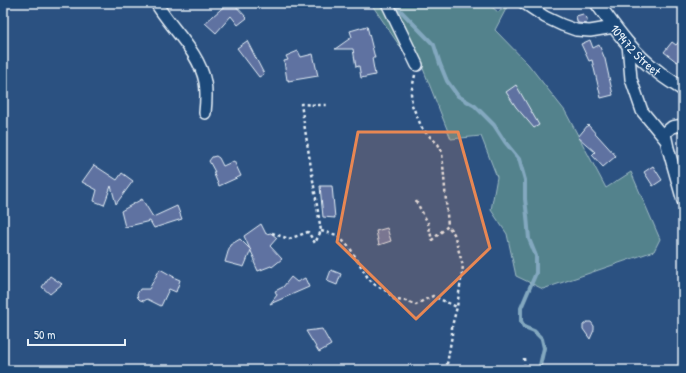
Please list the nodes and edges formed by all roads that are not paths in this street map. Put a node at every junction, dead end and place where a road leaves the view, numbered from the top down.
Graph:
1 (156, 3) edge
2 (387, 3) edge
3 (524, 3) edge
4 (597, 3) edge
5 (614, 27) junction
6 (628, 44) junction
7 (417, 65) road end
8 (683, 89) edge
9 (205, 113) dead end
10 (683, 125) edge
11 (665, 139) junction
12 (683, 201) edge

1 - 9 street
2 - 7 street
3 - 5 street
4 - 5 street, 109472 Street
5 - 6 street, 109472 Street
6 - 8 street, 109472 Street
6 - 11 street
10 - 11 street
11 - 12 street

